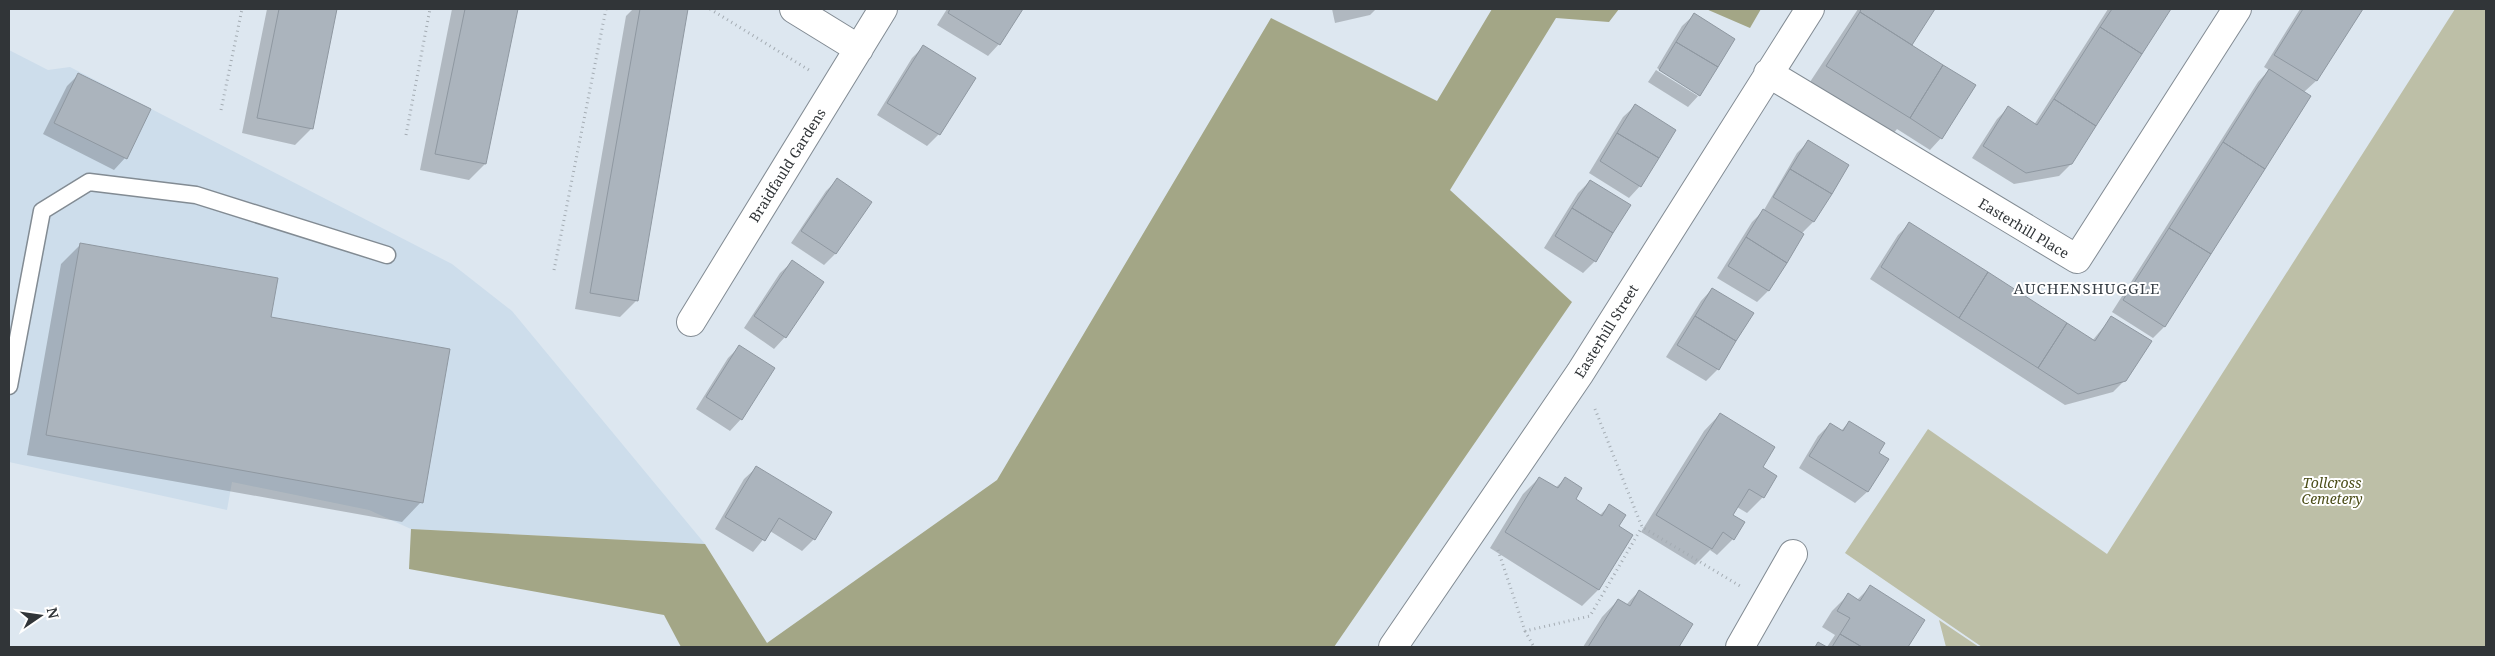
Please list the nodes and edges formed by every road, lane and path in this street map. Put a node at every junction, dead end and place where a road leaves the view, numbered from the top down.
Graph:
1 (242, 9) edge
2 (430, 9) edge
3 (606, 9) edge
4 (710, 9) edge
5 (794, 9) edge
6 (883, 9) edge
7 (1810, 9) edge
8 (2237, 9) edge
9 (859, 49) junction
10 (1768, 73) junction
11 (836, 86) junction
12 (221, 110) dead end
13 (406, 135) dead end
14 (388, 255) dead end
15 (554, 270) dead end
16 (690, 322) dead end
17 (1580, 373) junction
18 (9, 386) edge
19 (1486, 511) junction
20 (1642, 527) junction
21 (1793, 554) dead end
22 (1766, 602) junction
23 (1525, 631) junction
24 (1393, 647) edge
25 (1534, 647) edge
26 (1740, 647) edge

1 - 12 path
2 - 13 path
3 - 15 path
4 - 11 path
5 - 9 street
6 - 9 street, Braidfauld Gardens
7 - 10 street, Easterhill Street
8 - 10 street, Easterhill Place
9 - 11 street, Braidfauld Gardens
10 - 17 street, Easterhill Street
11 - 16 street, Braidfauld Gardens
14 - 18 lane
17 - 19 street, Easterhill Street
17 - 20 path
19 - 23 path
19 - 24 street, Easterhill Street
20 - 22 path
20 - 23 path
21 - 22 street
22 - 26 street
23 - 25 path

